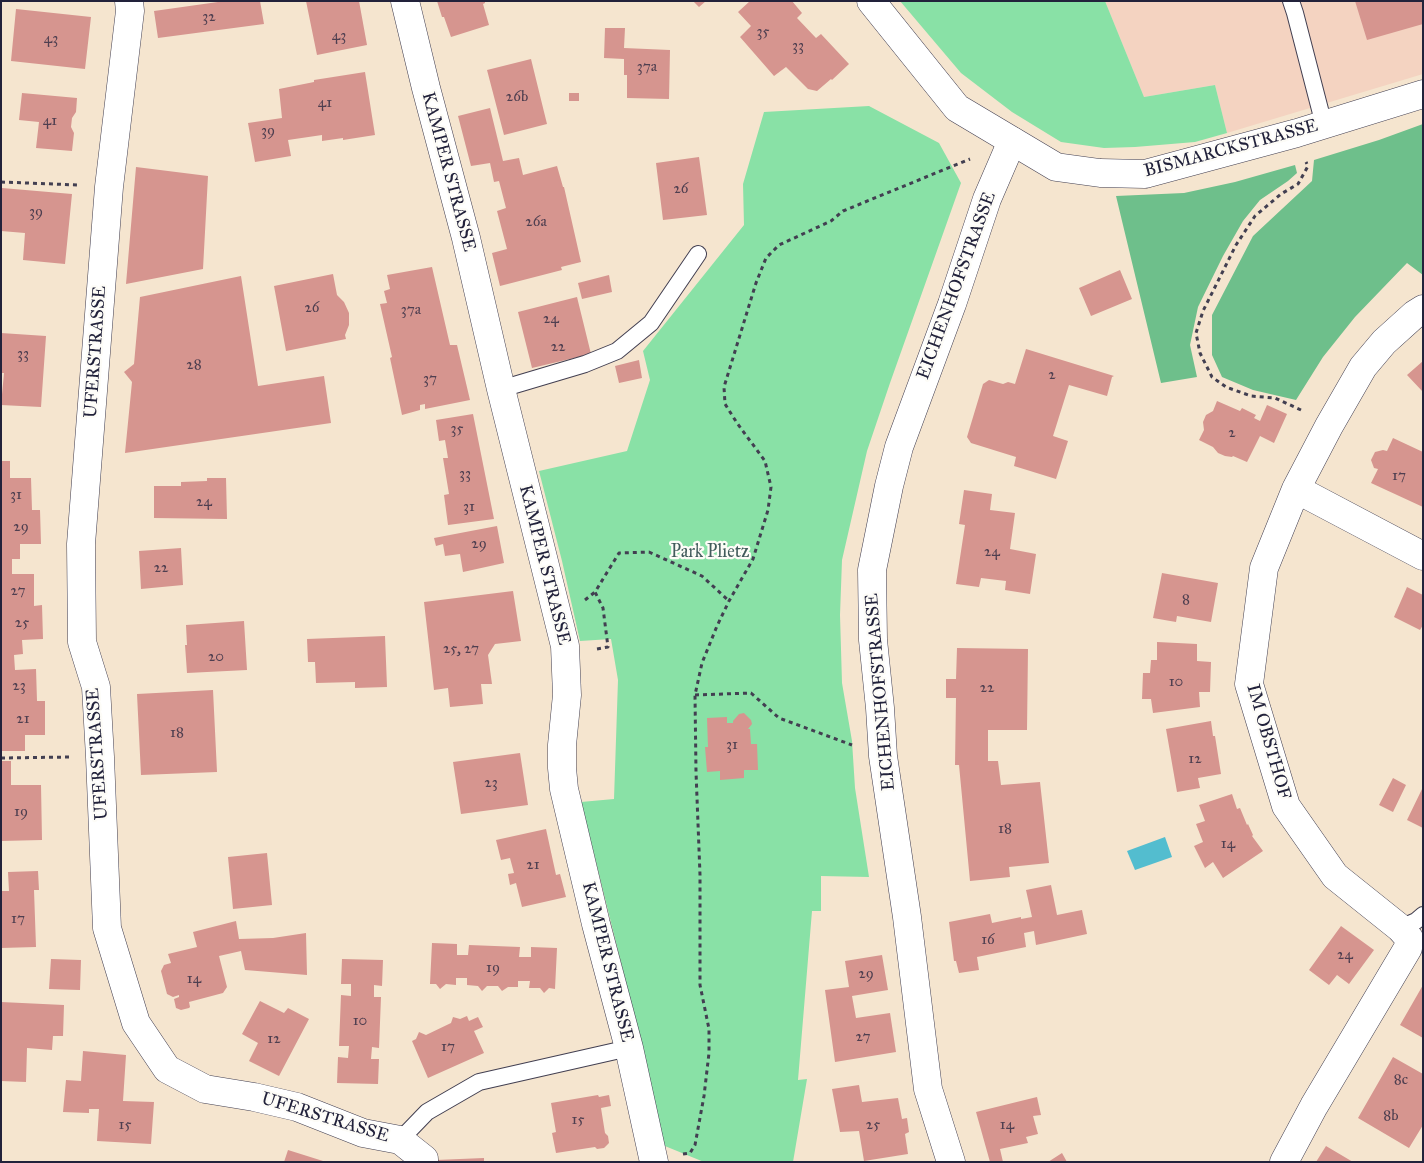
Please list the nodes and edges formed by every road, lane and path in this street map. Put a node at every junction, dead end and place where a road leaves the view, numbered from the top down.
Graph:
1 (129, 1) edge
2 (405, 1) edge
3 (871, 1) edge
4 (1291, 1) edge
5 (1423, 94) edge
6 (1324, 125) junction
7 (1297, 133) junction
8 (1012, 141) junction
9 (1, 182) edge
10 (109, 187) junction
11 (698, 254) dead end
12 (1423, 309) edge
13 (501, 389) junction
14 (1329, 426) junction
15 (1296, 488) junction
16 (1423, 556) edge
17 (729, 601) junction
18 (565, 655) junction
19 (695, 695) junction
20 (848, 744) dead end
21 (100, 756) junction
22 (1, 758) edge
23 (1411, 921) edge
24 (629, 1048) junction
25 (400, 1140) junction
26 (658, 1160) edge
27 (424, 1162) edge
28 (951, 1162) edge
29 (1284, 1162) edge

1 - 10 street, UFERSTRASSE
2 - 13 street, KAMPER STRASSE
3 - 8 street
4 - 6 lane
5 - 6 street, BISMARCKSTRASSE
6 - 7 street, BISMARCKSTRASSE
7 - 8 street, BISMARCKSTRASSE
7 - 14 path
8 - 17 path
8 - 28 street, EICHENHOFSTRASSE
9 - 10 path
10 - 21 street, UFERSTRASSE
11 - 13 lane
12 - 14 street, IM OBSTHOF
13 - 18 street, KAMPER STRASSE
14 - 15 street, IM OBSTHOF
15 - 16 street
15 - 23 street, IM OBSTHOF
17 - 18 path
17 - 19 path
18 - 24 street, KAMPER STRASSE
19 - 20 path
19 - 26 path
21 - 22 path
21 - 25 street, UFERSTRASSE
23 - 29 street, IM OBSTHOF
24 - 25 lane
24 - 26 street, KAMPER STRASSE
25 - 27 street, UFERSTRASSE

